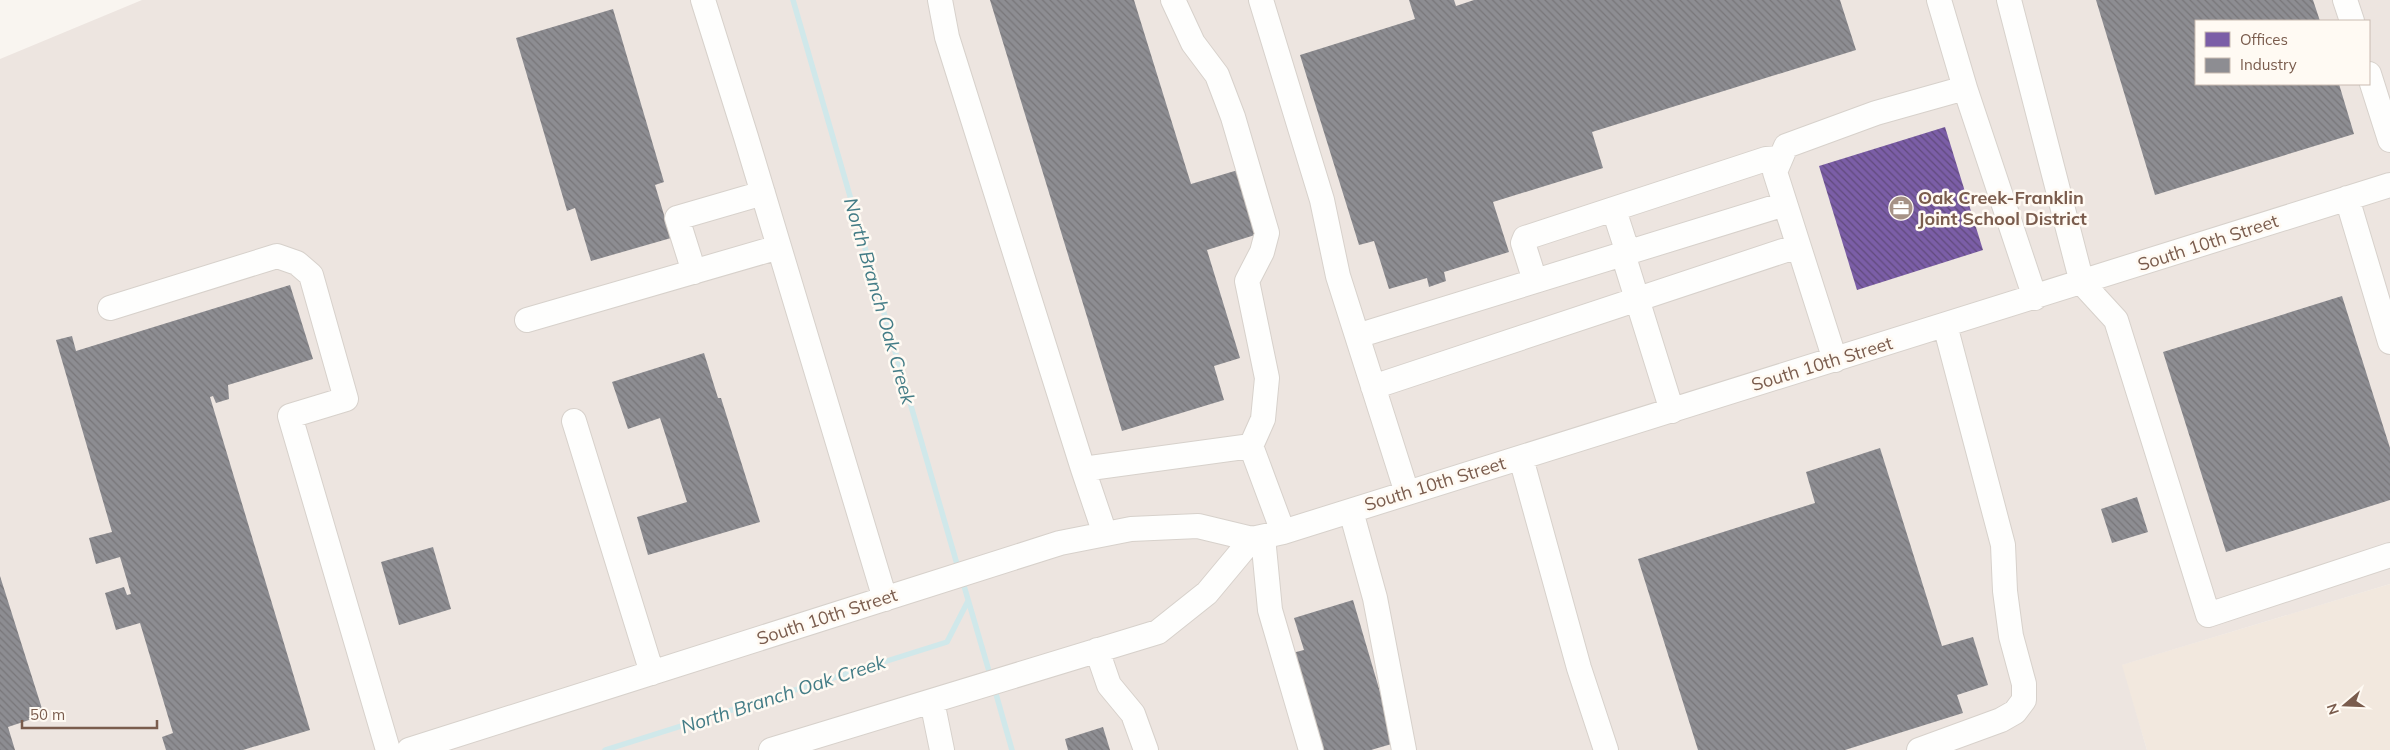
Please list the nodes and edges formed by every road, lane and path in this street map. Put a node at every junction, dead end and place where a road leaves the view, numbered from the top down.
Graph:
1 (703, 0) edge
2 (940, 0) edge
3 (1173, 0) edge
4 (1938, 0) edge
5 (2009, 0) edge
6 (2345, 0) edge
7 (1268, 2) edge
8 (2352, 20) edge
9 (2370, 77) edge
10 (1965, 88) junction
11 (2390, 140) edge
12 (1781, 158) junction
13 (2390, 185) edge
14 (763, 193) junction
15 (2347, 198) junction
16 (1785, 204) junction
17 (1614, 210) junction
18 (1798, 246) junction
19 (780, 247) junction
20 (1625, 253) junction
21 (694, 272) junction
22 (1535, 281) junction
23 (2082, 283) junction
24 (2034, 298) junction
25 (1637, 299) junction
26 (110, 308) dead end
27 (527, 320) dead end
28 (1945, 325) junction
29 (1357, 336) junction
30 (2390, 342) edge
31 (1835, 360) junction
32 (1373, 387) junction
33 (1672, 411) junction
34 (574, 421) dead end
35 (1251, 446) junction
36 (1521, 458) junction
37 (1083, 469) junction
38 (1407, 493) junction
39 (1351, 511) junction
40 (1105, 534) junction
41 (1266, 536) junction
42 (2390, 555) edge
43 (884, 599) junction
44 (1097, 650) junction
45 (652, 673) junction
46 (932, 701) junction
47 (786, 748) edge
48 (388, 750) edge
49 (409, 750) edge
50 (942, 750) edge
51 (1146, 750) edge
52 (1312, 750) edge
53 (1404, 750) edge
54 (1606, 750) edge
55 (1920, 750) edge

1 - 14 street
2 - 37 street
3 - 35 street
4 - 10 street
5 - 23 street
6 - 8 street
7 - 29 street
9 - 11 street
10 - 12 street
10 - 24 street
12 - 16 street
12 - 17 street
13 - 15 street, South 10th Street
14 - 19 street
14 - 21 street
15 - 23 street, South 10th Street
15 - 30 street
16 - 18 street
16 - 20 street
17 - 20 street
17 - 22 street
18 - 25 street
18 - 31 street
19 - 21 street
19 - 43 street
20 - 22 street
20 - 25 street
21 - 27 street
22 - 29 street
23 - 24 street, South 10th Street
23 - 42 street
24 - 28 street, South 10th Street
25 - 32 street
25 - 33 street
26 - 48 street
28 - 31 street, South 10th Street
28 - 55 street
29 - 32 street
31 - 33 street, South 10th Street
32 - 38 street
33 - 36 street, South 10th Street
34 - 45 street
35 - 37 street
35 - 41 street
36 - 38 street, South 10th Street
36 - 54 street
37 - 40 street
38 - 39 street, South 10th Street
39 - 41 street, South 10th Street
39 - 53 street
40 - 41 street, South 10th Street
40 - 43 street, South 10th Street
41 - 44 street
41 - 52 street
43 - 45 street, South 10th Street
44 - 46 street
44 - 51 street
45 - 49 street, South 10th Street
46 - 47 street
46 - 50 street

